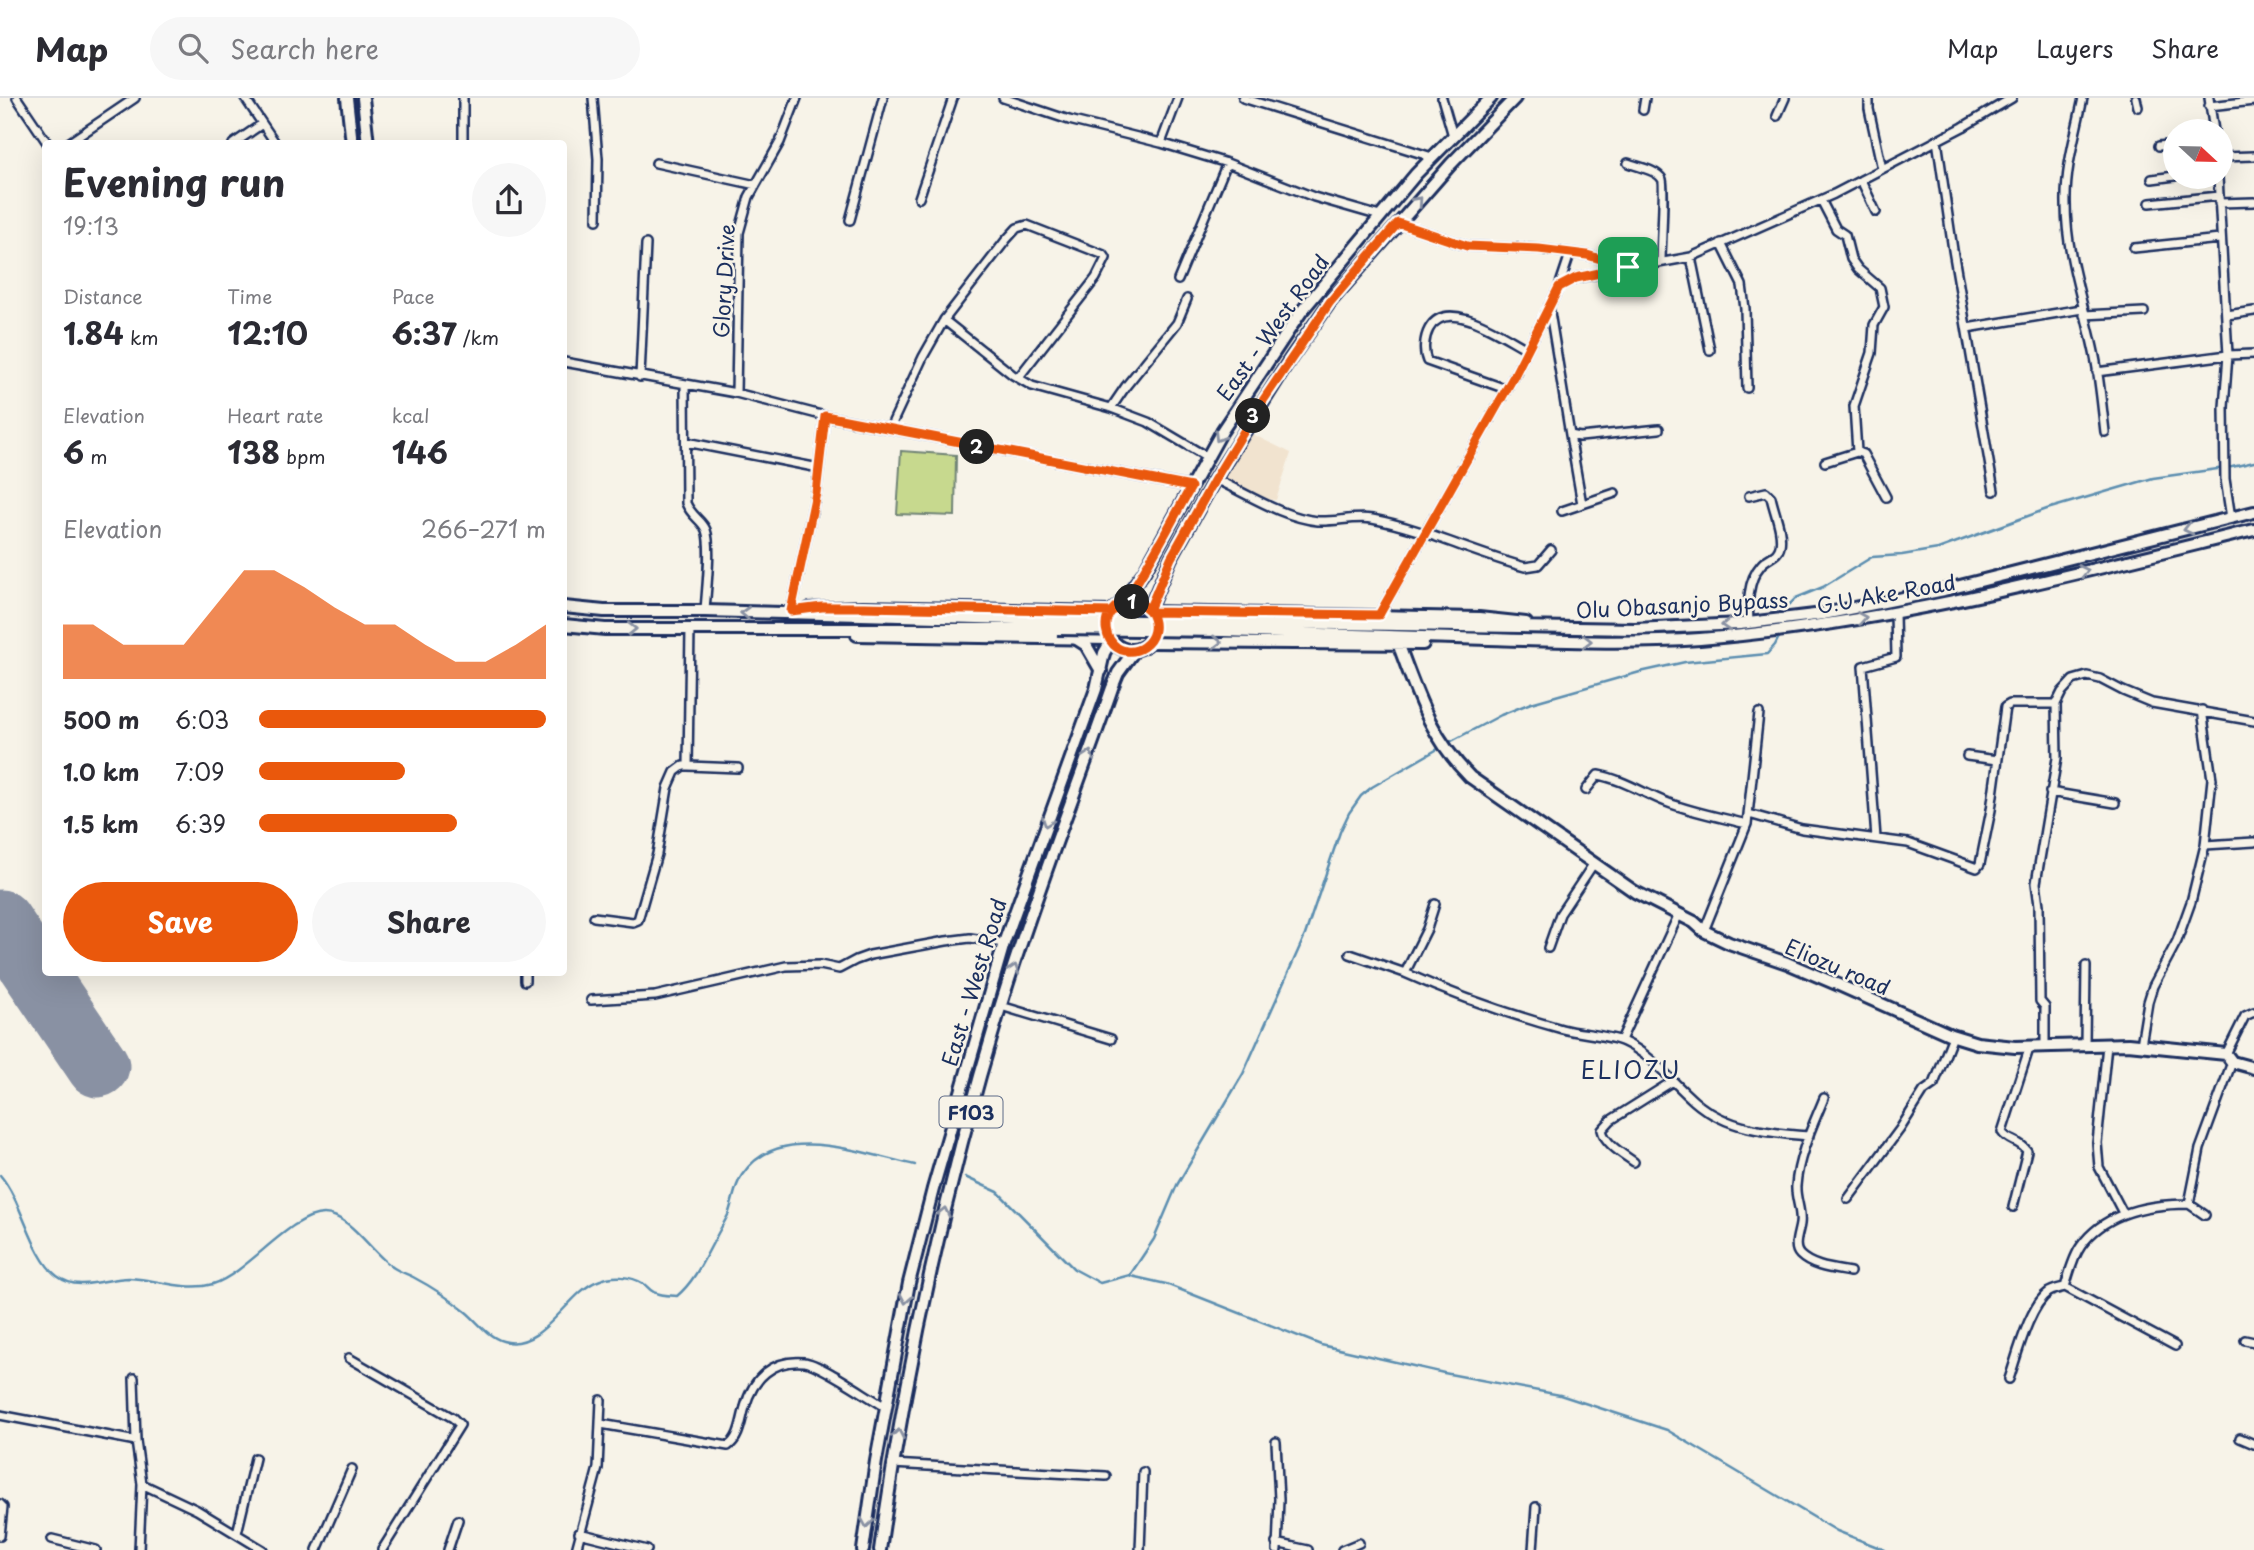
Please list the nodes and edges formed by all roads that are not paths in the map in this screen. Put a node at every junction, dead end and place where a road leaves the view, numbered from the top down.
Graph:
1 (17, 98) edge
2 (135, 98) edge
3 (245, 98) edge
4 (347, 98) edge
5 (363, 98) edge
6 (463, 98) edge
7 (593, 98) edge
8 (797, 98) edge
9 (883, 98) edge
10 (953, 98) edge
11 (1003, 98) edge
12 (1178, 98) edge
13 (1243, 98) edge
14 (1442, 98) edge
15 (1491, 98) edge
16 (1516, 98) edge
17 (1645, 98) edge
18 (1785, 98) edge
19 (1869, 98) edge
20 (2012, 98) edge
21 (2083, 98) edge
22 (2254, 101) edge
23 (2209, 102) edge
24 (1643, 110) dead end
25 (1777, 116) dead end
26 (262, 124) junction
27 (1453, 136) junction
28 (45, 140) edge
29 (73, 140) edge
30 (239, 140) edge
31 (273, 140) edge
32 (352, 140) edge
33 (368, 140) edge
34 (463, 140) edge
35 (1937, 140) junction
36 (1161, 143) junction
37 (2159, 146) dead end
38 (2163, 146) edge
39 (2254, 156) edge
40 (1432, 157) junction
41 (2233, 157) edge
42 (656, 163) dead end
43 (1227, 163) junction
44 (1628, 163) dead end
45 (1882, 169) junction
46 (2163, 178) edge
47 (2152, 179) dead end
48 (1861, 180) junction
49 (755, 185) junction
50 (2219, 189) edge
51 (919, 198) dead end
52 (1821, 200) junction
53 (2219, 200) junction
54 (2254, 202) edge
55 (2150, 203) dead end
56 (1876, 212) dead end
57 (1380, 216) junction
58 (597, 220) dead end
59 (850, 220) dead end
60 (1398, 223) junction
61 (2220, 239) junction
62 (1721, 243) junction
63 (646, 244) dead end
64 (2134, 248) dead end
65 (1570, 254) junction
66 (1691, 257) junction
67 (1661, 261) junction
68 (1628, 267) junction
69 (1178, 280) dead end
70 (1559, 287) junction
71 (1186, 299) dead end
72 (1549, 306) junction
73 (2254, 311) edge
74 (2083, 312) junction
75 (2144, 312) dead end
76 (2227, 315) junction
77 (944, 320) junction
78 (1967, 328) junction
79 (1527, 349) junction
80 (1710, 350) dead end
81 (2254, 354) edge
82 (2228, 355) junction
83 (567, 363) edge
84 (2097, 372) junction
85 (640, 377) junction
86 (1018, 378) junction
87 (685, 384) junction
88 (1506, 388) junction
89 (1747, 388) dead end
90 (736, 393) junction
91 (1111, 408) junction
92 (825, 416) junction
93 (890, 428) junction
94 (1659, 429) dead end
95 (2105, 432) dead end
96 (1570, 435) junction
97 (686, 442) junction
98 (1857, 452) junction
99 (1208, 457) junction
100 (1825, 462) dead end
101 (819, 468) junction
102 (1215, 479) junction
103 (1191, 487) junction
104 (1994, 491) dead end
105 (1615, 493) dead end
106 (1749, 496) dead end
107 (1886, 497) dead end
108 (1582, 504) junction
109 (1562, 510) dead end
110 (2254, 512) edge
111 (2231, 518) junction
112 (2254, 530) edge
113 (1425, 532) junction
114 (1551, 550) dead end
115 (567, 607) edge
116 (1115, 608) junction
117 (705, 611) junction
118 (791, 611) junction
119 (1150, 611) junction
120 (1895, 613) junction
121 (773, 614) junction
122 (1379, 615) junction
123 (1749, 623) junction
124 (1057, 624) junction
125 (567, 625) edge
126 (771, 627) junction
127 (690, 628) junction
128 (1559, 635) junction
129 (1075, 638) junction
130 (1110, 640) junction
131 (1149, 642) junction
132 (1398, 643) junction
133 (1134, 651) junction
134 (1101, 671) junction
135 (2056, 704) junction
136 (2202, 710) junction
137 (1759, 713) dead end
138 (2254, 721) edge
139 (1967, 756) dead end
140 (1997, 760) junction
141 (688, 766) junction
142 (738, 768) dead end
143 (1586, 790) dead end
144 (2050, 792) junction
145 (2115, 803) dead end
146 (1749, 814) junction
147 (1747, 824) junction
148 (1876, 838) junction
149 (2254, 842) edge
150 (2205, 845) junction
151 (1594, 863) junction
152 (1435, 904) dead end
153 (1678, 916) junction
154 (594, 917) dead end
155 (1704, 931) junction
156 (1004, 943) junction
157 (1548, 948) dead end
158 (1350, 954) dead end
159 (2086, 966) dead end
160 (1405, 974) junction
161 (591, 1000) dead end
162 (1001, 1006) junction
163 (2254, 1012) edge
164 (1953, 1036) junction
165 (1111, 1039) dead end
166 (1621, 1040) junction
167 (2085, 1045) junction
168 (2108, 1045) junction
169 (2141, 1045) junction
170 (2030, 1046) junction
171 (2045, 1046) junction
172 (2229, 1058) junction
173 (2254, 1068) edge
174 (1673, 1081) junction
175 (1824, 1098) dead end
176 (1809, 1136) junction
177 (1634, 1162) dead end
178 (1848, 1199) dead end
179 (2189, 1204) junction
180 (2013, 1207) dead end
181 (2123, 1213) junction
182 (2206, 1215) dead end
183 (1850, 1272) dead end
184 (2065, 1287) junction
185 (2245, 1340) dead end
186 (2254, 1342) edge
187 (2175, 1346) dead end
188 (349, 1358) dead end
189 (134, 1378) dead end
190 (2009, 1379) dead end
191 (601, 1400) dead end
192 (886, 1407) junction
193 (0, 1415) edge
194 (601, 1424) junction
195 (2240, 1438) dead end
196 (135, 1441) junction
197 (1276, 1442) dead end
198 (2254, 1444) edge
199 (255, 1458) dead end
200 (892, 1464) junction
201 (352, 1469) dead end
202 (1143, 1472) dead end
203 (1106, 1476) dead end
204 (142, 1484) junction
205 (0, 1504) edge
206 (1536, 1507) dead end
207 (458, 1520) dead end
208 (237, 1533) junction
209 (579, 1533) junction
210 (0, 1536) edge
211 (52, 1539) dead end
212 (1359, 1544) dead end
213 (1277, 1547) edge
214 (74, 1548) edge
215 (96, 1550) edge
216 (139, 1550) edge
217 (263, 1550) edge
218 (317, 1550) edge
219 (382, 1550) edge
220 (448, 1550) edge
221 (576, 1550) edge
222 (647, 1550) edge
223 (863, 1550) edge
224 (880, 1550) edge
225 (1140, 1550) edge
226 (1308, 1550) edge
227 (1342, 1550) edge
228 (1533, 1550) edge

1 - 28 street
2 - 29 street
3 - 26 street
4 - 32 main road
5 - 33 main road
6 - 34 street
7 - 58 street
8 - 49 street, Glory Drive
9 - 59 street
10 - 51 street
11 - 36 street
12 - 36 street
13 - 40 street
14 - 27 street
15 - 27 main road, East - West Road
60 -> 16 main road, East - West Road
17 - 24 street
18 - 25 street
19 - 45 street
20 - 35 street
21 - 74 street
22 - 23 street
26 - 30 street
26 - 31 street
27 - 40 main road, East - West Road
35 - 45 street
35 - 78 street
36 - 43 street
37 - 38 street
39 - 41 street
40 - 57 main road, East - West Road
42 - 49 street
43 - 57 street
43 - 69 street
44 - 67 street
45 - 48 street
46 - 47 street
48 - 52 street
48 - 56 street
49 - 90 street, Glory Drive
50 - 53 street
52 - 62 street
52 - 98 street
53 - 54 street
53 - 55 street
53 - 61 street
57 -> 99 main road, East - West Road
60 - 65 street
60 - 102 main road, East - West Road
61 - 64 street
61 - 76 street
62 - 66 street
62 - 89 street
63 - 85 street
65 - 68 street
65 - 70 street
66 - 67 street
66 - 80 street
67 - 68 street
68 - 70 street
70 - 72 street
71 - 91 street
72 - 79 street
72 - 96 street
73 - 76 street
74 - 75 street
74 - 78 street
74 - 84 street
76 - 82 street
77 - 86 street
77 - 86 street
77 - 93 street
78 - 104 street
79 - 88 street
79 - 88 street
81 - 82 street
82 - 84 street
82 - 111 street
83 - 85 street
84 - 95 street
85 - 87 street
86 - 91 street
87 - 90 street
87 - 97 street
88 - 113 street
90 - 92 street
91 - 99 street
92 - 93 street
92 - 101 street
93 - 103 street
94 - 96 street
96 - 108 street
97 - 101 street
97 - 117 street
98 - 100 street
98 - 107 street
99 - 103 main road, East - West Road
101 - 118 street
102 - 113 street
102 - 119 main road, East - West Road
103 - 116 main road, East - West Road
105 - 108 street
106 - 123 street
108 - 109 street
110 - 111 main road, Olu Obasanjo Bypass
111 -> 123 main road, Olu Obasanjo Bypass
120 -> 112 main road, G.U Ake Road
113 - 114 street
113 - 122 street
115 - 117 main road
116 - 118 main road
116 - 119 main road
116 - 130 main road, F103
121 -> 117 main road
118 - 121 main road
119 - 122 main road
119 - 131 main road
128 -> 120 main road, G.U Ake Road
120 - 148 street
121 - 124 main road
122 - 128 main road
123 -> 128 main road, Olu Obasanjo Bypass
124 - 126 main road
124 - 128 main road, Olu Obasanjo Bypass, bridge
125 -> 127 main road
126 - 127 main road
126 - 129 main road
127 - 141 street
128 - 132 main road
129 - 130 main road
129 - 134 main road
130 - 133 main road
130 - 134 main road, East - West Road / F103
131 -> 132 main road
131 - 133 main road, F103
132 - 151 main road, Eliozu road
162 -> 133 main road, East - West Road / F103
134 -> 156 main road, East - West Road / F103
135 - 136 street
135 - 140 street
135 - 144 street
136 - 138 street
136 - 150 street
137 - 146 street
139 - 140 street
140 - 148 street
141 - 142 street
141 - 154 street
143 - 147 street
144 - 145 street
144 - 171 street
146 - 147 street
146 - 148 street
147 - 155 street
149 - 150 street
150 - 169 street
151 - 153 main road, Eliozu road
151 - 157 street
152 - 160 street
153 - 155 main road, Eliozu road
153 - 166 street
155 - 164 main road, Eliozu road
156 - 161 street
156 -> 192 main road, East - West Road / F103
158 - 160 street
159 - 167 street
160 - 166 street
162 - 165 street
200 -> 162 main road, East - West Road / F103
163 - 172 street
164 - 170 main road, Eliozu road
164 - 178 street
166 - 174 street
167 - 168 main road, Eliozu road
167 - 171 main road, Eliozu road
168 - 169 main road, Eliozu road
168 - 181 street
169 - 172 main road, Eliozu road
170 - 171 main road, Eliozu road
170 - 180 street
172 - 173 main road, Eliozu road
172 - 179 street
174 - 176 street
174 - 177 street
175 - 176 street
176 - 183 street
179 - 181 street
179 - 182 street
181 - 184 street
184 - 187 street
184 - 190 street
185 - 186 street
188 - 219 street
189 - 196 street
191 - 194 street
192 - 194 street
192 -> 223 main road, East - West Road / F103
193 - 196 street
194 - 209 street
195 - 198 street
196 - 204 street
197 - 213 street
199 - 208 street
200 - 203 street
200 - 224 main road, East - West Road / F103
201 - 218 street
202 - 225 street
204 - 208 street
204 - 216 street
205 - 210 street
206 - 228 street
207 - 220 street
208 - 217 street
209 - 221 street
209 - 222 street
211 - 214 street
212 - 227 street
213 - 226 street
214 - 215 street

